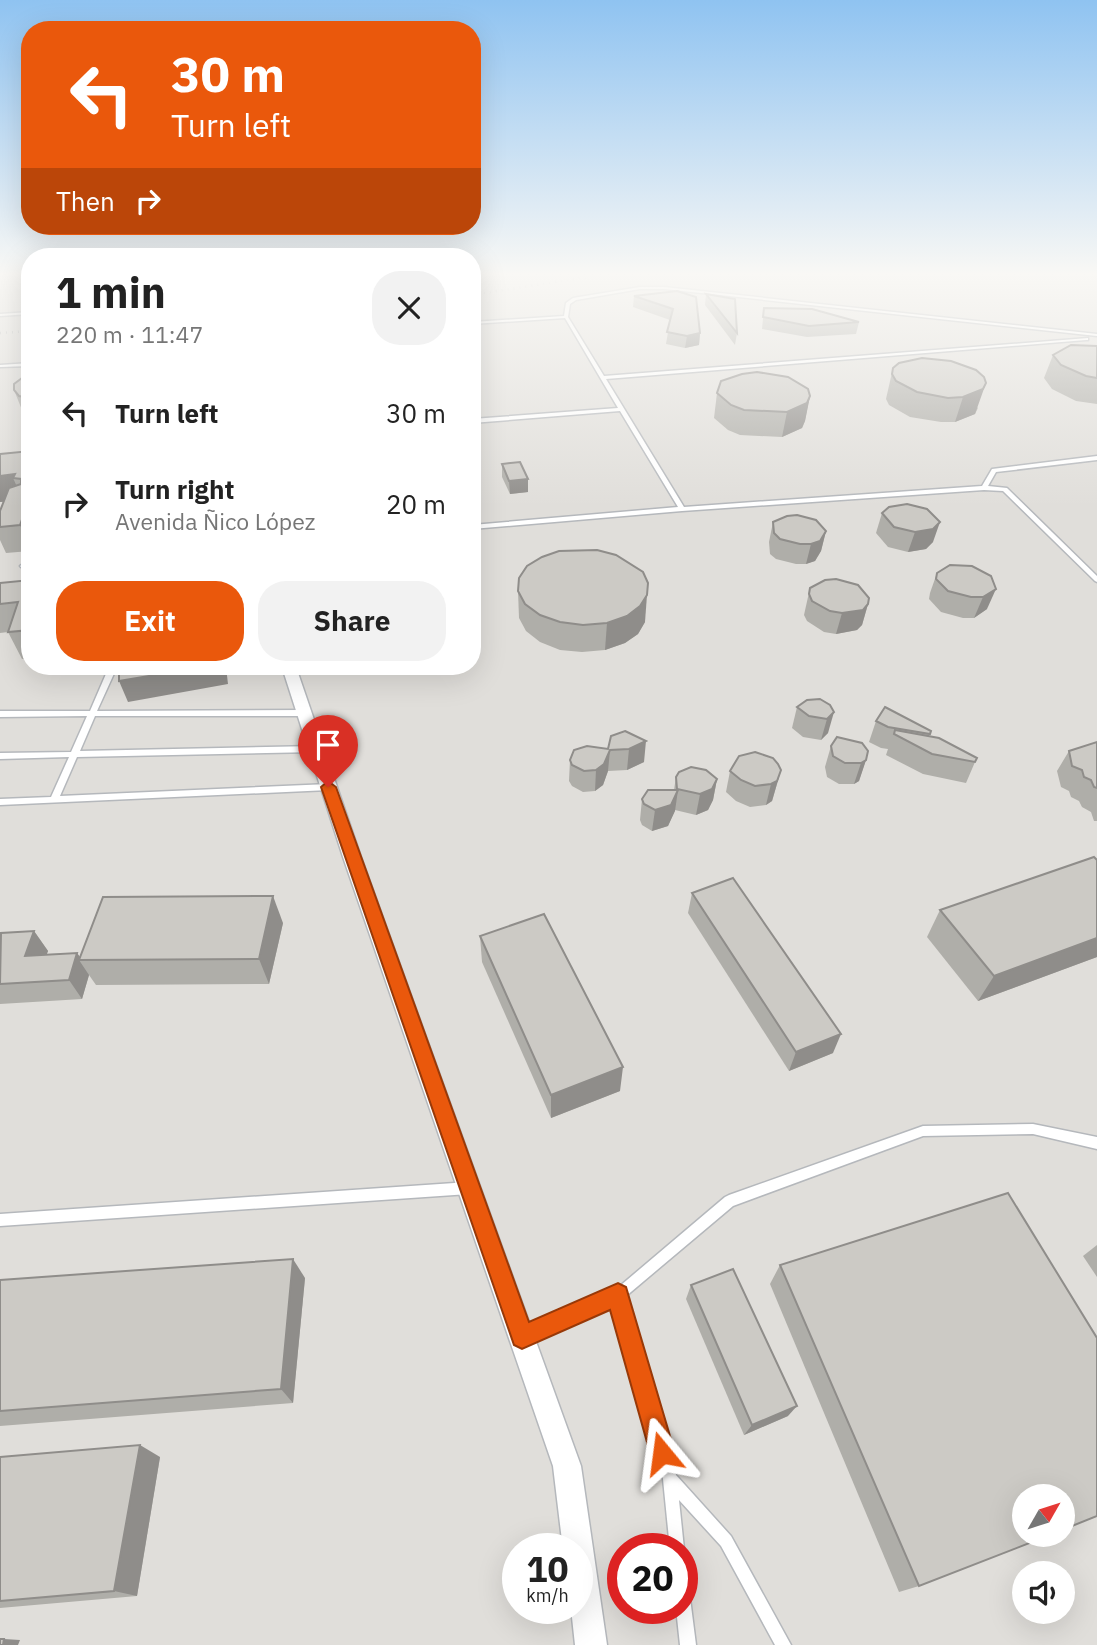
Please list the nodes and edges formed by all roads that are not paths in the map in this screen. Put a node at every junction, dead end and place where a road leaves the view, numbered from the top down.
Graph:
1 (588, 353) edge
2 (907, 353) edge
3 (21, 365) edge
4 (0, 366) edge
5 (603, 378) junction
6 (621, 410) junction
7 (481, 420) edge
8 (1097, 458) edge
9 (984, 488) junction
10 (682, 509) junction
11 (481, 526) edge
12 (1097, 580) edge
13 (109, 675) edge
14 (292, 675) edge
15 (92, 713) junction
16 (304, 713) junction
17 (0, 714) edge
18 (316, 749) junction
19 (73, 754) junction
20 (0, 756) edge
21 (328, 787) junction
22 (55, 798) junction
23 (0, 802) edge
24 (1097, 1143) edge
25 (471, 1188) junction
26 (0, 1220) edge
27 (618, 1295) junction
28 (522, 1337) junction
29 (670, 1479) junction
30 (675, 1533) edge
31 (685, 1624) edge
32 (591, 1645) edge
33 (688, 1645) edge
34 (783, 1645) edge

1 - 5 lane
2 - 5 lane
3 - 4 lane
5 - 6 lane
6 - 7 lane
6 - 10 lane
8 - 9 lane
9 - 10 lane
9 - 12 lane
10 - 11 lane
13 - 15 lane
14 - 16 street
15 - 16 lane
15 - 17 lane
15 - 19 lane
16 - 18 street
18 - 19 lane
18 - 21 street
19 - 20 lane
19 - 22 lane
21 - 22 lane
21 - 25 street
22 - 23 lane
24 - 27 lane
25 - 26 lane
25 - 28 street
27 - 28 lane
27 - 29 lane
28 - 32 street
29 - 30 lane
29 - 34 lane
31 - 33 lane

